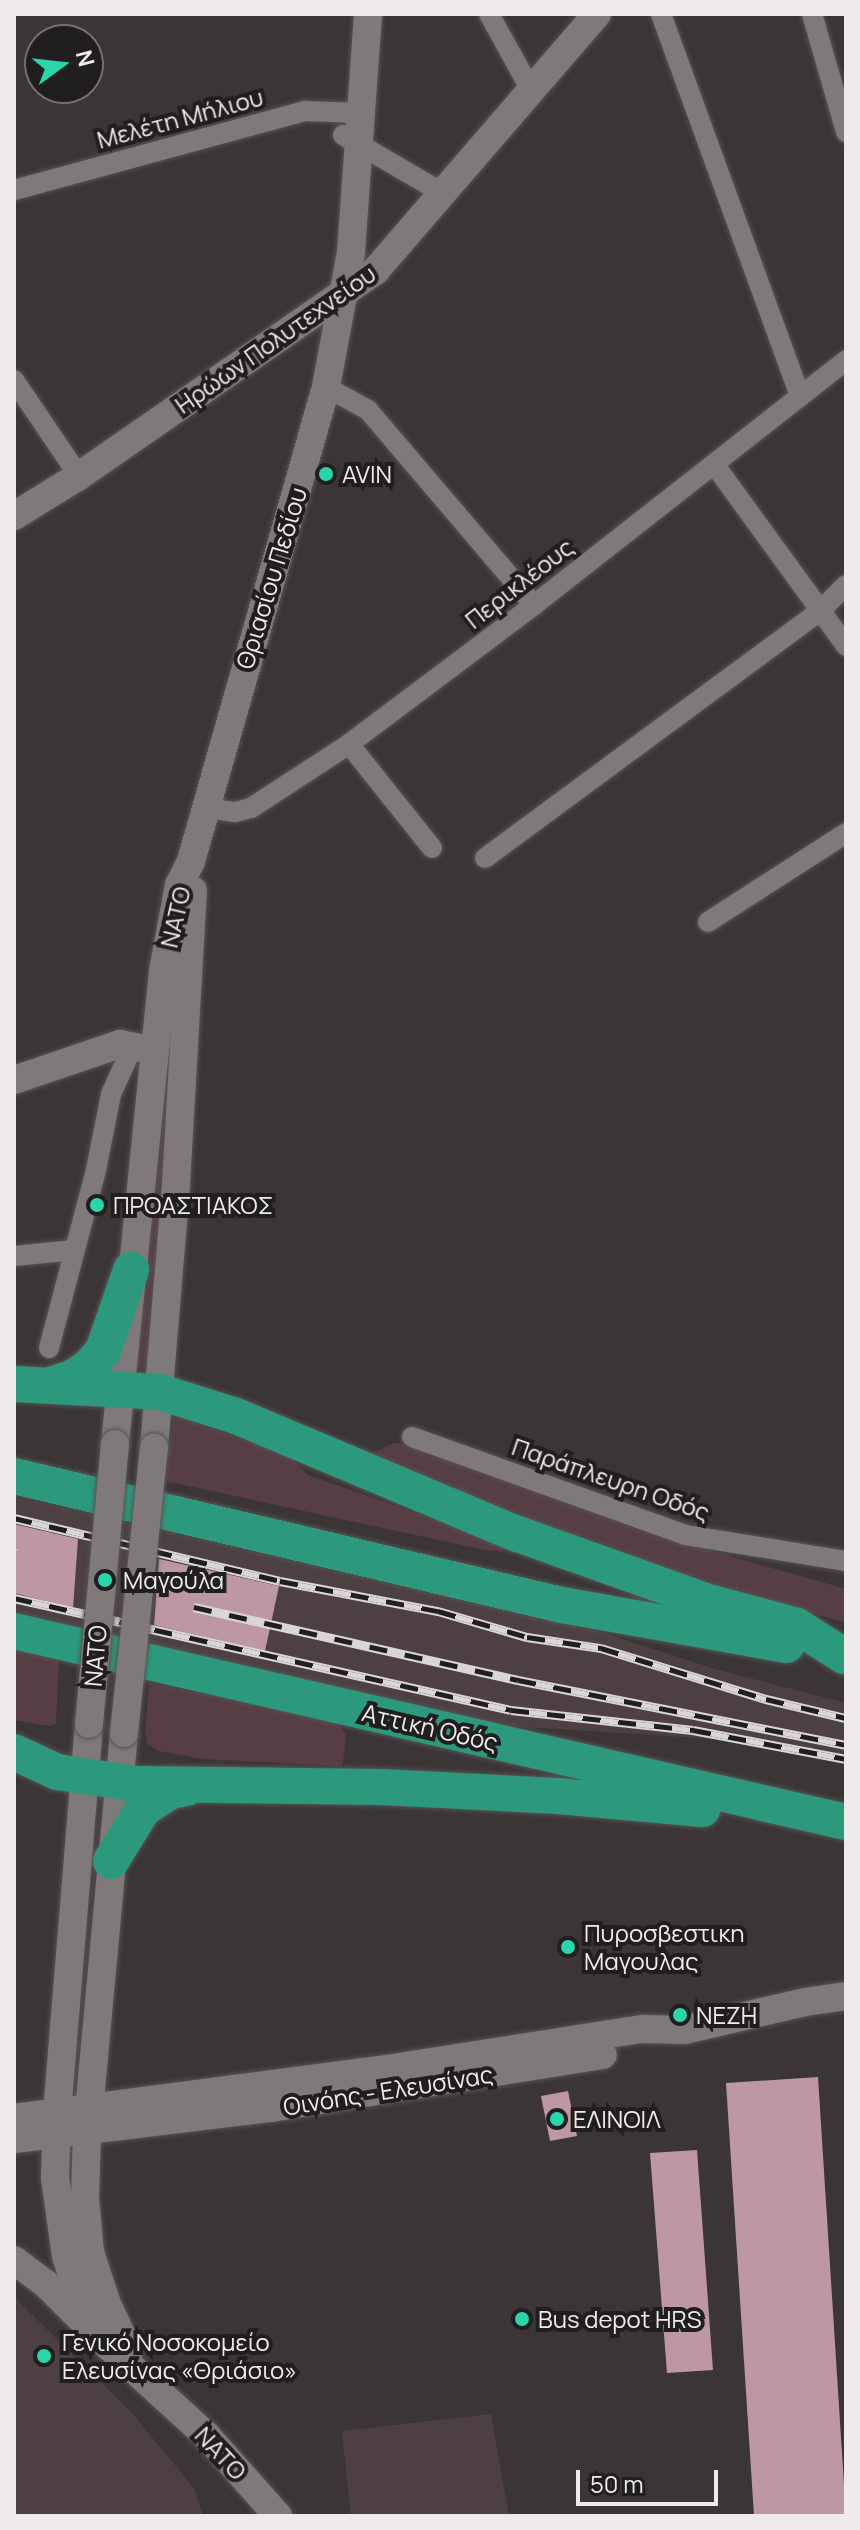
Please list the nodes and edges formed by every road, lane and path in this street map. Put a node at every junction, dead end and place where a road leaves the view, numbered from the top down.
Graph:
1 (351, 14) edge
2 (368, 14) edge
3 (489, 14) edge
4 (597, 14) edge
5 (661, 14) edge
6 (812, 14) edge
7 (532, 92) junction
8 (352, 126) junction
9 (846, 132) edge
10 (14, 190) edge
11 (441, 192) junction
12 (343, 294) junction
13 (846, 360) edge
14 (14, 380) edge
15 (326, 387) junction
16 (800, 396) junction
17 (714, 464) junction
18 (79, 476) junction
19 (14, 516) edge
20 (846, 585) edge
21 (534, 605) junction
22 (819, 612) junction
23 (846, 646) edge
24 (349, 744) junction
25 (206, 808) junction
26 (846, 833) edge
27 (432, 848) dead end
28 (485, 858) dead end
29 (191, 861) junction
30 (708, 922) dead end
31 (142, 1048) junction
32 (14, 1080) edge
33 (75, 1250) junction
34 (14, 1256) edge
35 (131, 1270) junction
36 (49, 1348) dead end
37 (14, 1384) edge
38 (50, 1385) junction
39 (121, 1389) junction
40 (160, 1392) junction
41 (412, 1437) dead end
42 (14, 1476) edge
43 (846, 1541) edge
44 (836, 1558) edge
45 (14, 1631) edge
46 (845, 1656) edge
47 (14, 1752) edge
48 (101, 1779) junction
49 (196, 1786) junction
50 (846, 1822) edge
51 (846, 1833) edge
52 (111, 1861) junction
53 (846, 1996) edge
54 (684, 2030) junction
55 (95, 2050) junction
56 (143, 2102) junction
57 (14, 2118) edge
58 (88, 2120) junction
59 (56, 2123) junction
60 (14, 2139) edge
61 (14, 2260) edge
62 (107, 2345) junction
63 (161, 2393) junction
64 (278, 2516) edge

1 - 8 main road, Θριασίου Πεδίου
2 - 8 main road, Θριασίου Πεδίου
3 - 7 street
4 - 7 main road, Ηρώων Πολυτεχνείου
5 - 16 street
6 - 9 street
7 - 11 main road, Ηρώων Πολυτεχνείου
8 - 10 street, Μελέτη Μήλιου
8 - 11 street
8 - 12 main road, Θριασίου Πεδίου
11 - 12 main road, Ηρώων Πολυτεχνείου
12 - 15 main road, Θριασίου Πεδίου
12 - 18 main road, Ηρώων Πολυτεχνείου
13 - 16 street, Περικλέους
14 - 18 street
15 - 21 street
15 - 25 main road, Θριασίου Πεδίου
16 - 17 street, Περικλέους
17 - 21 street, Περικλέους
17 - 22 street
18 - 19 main road, Ηρώων Πολυτεχνείου
20 - 22 street
21 - 24 street, Περικλέους
22 - 23 street
22 - 28 street
24 - 25 street, Περικλέους
24 - 27 street
25 - 29 main road, Θριασίου Πεδίου
26 - 30 street
29 - 31 main road, ΝΑΤΟ
29 - 40 main road, ΝΑΤΟ
31 - 32 main road
31 - 33 street
31 - 35 main road, ΝΑΤΟ
33 - 34 street
33 - 36 street
35 - 38 highway
35 - 39 main road, ΝΑΤΟ
37 - 38 highway
38 - 39 highway
39 - 40 highway
39 - 48 main road, ΝΑΤΟ, bridge
40 - 46 highway
40 - 48 main road, ΝΑΤΟ, bridge
41 - 44 street, Παράπλευρη Οδός
42 - 46 highway
43 - 44 street
45 - 50 highway, Αττική Οδός
47 - 48 highway
48 - 49 highway
48 - 52 main road, ΝΑΤΟ
48 - 59 main road, ΝΑΤΟ
49 - 51 highway
49 - 52 highway
52 - 55 main road, ΝΑΤΟ
53 - 54 main road, Οινόης - Ελευσίνας
54 - 56 main road, Οινόης - Ελευσίνας
54 - 58 main road, Οινόης - Ελευσίνας
55 - 56 main road
55 - 58 main road, ΝΑΤΟ
56 - 58 main road, Οινόης - Ελευσίνας
57 - 59 main road
58 - 59 main road
58 - 63 main road, ΝΑΤΟ
59 - 60 main road
59 - 62 main road, ΝΑΤΟ
61 - 62 main road
62 - 63 main road, ΝΑΤΟ
63 - 64 main road, ΝΑΤΟ

